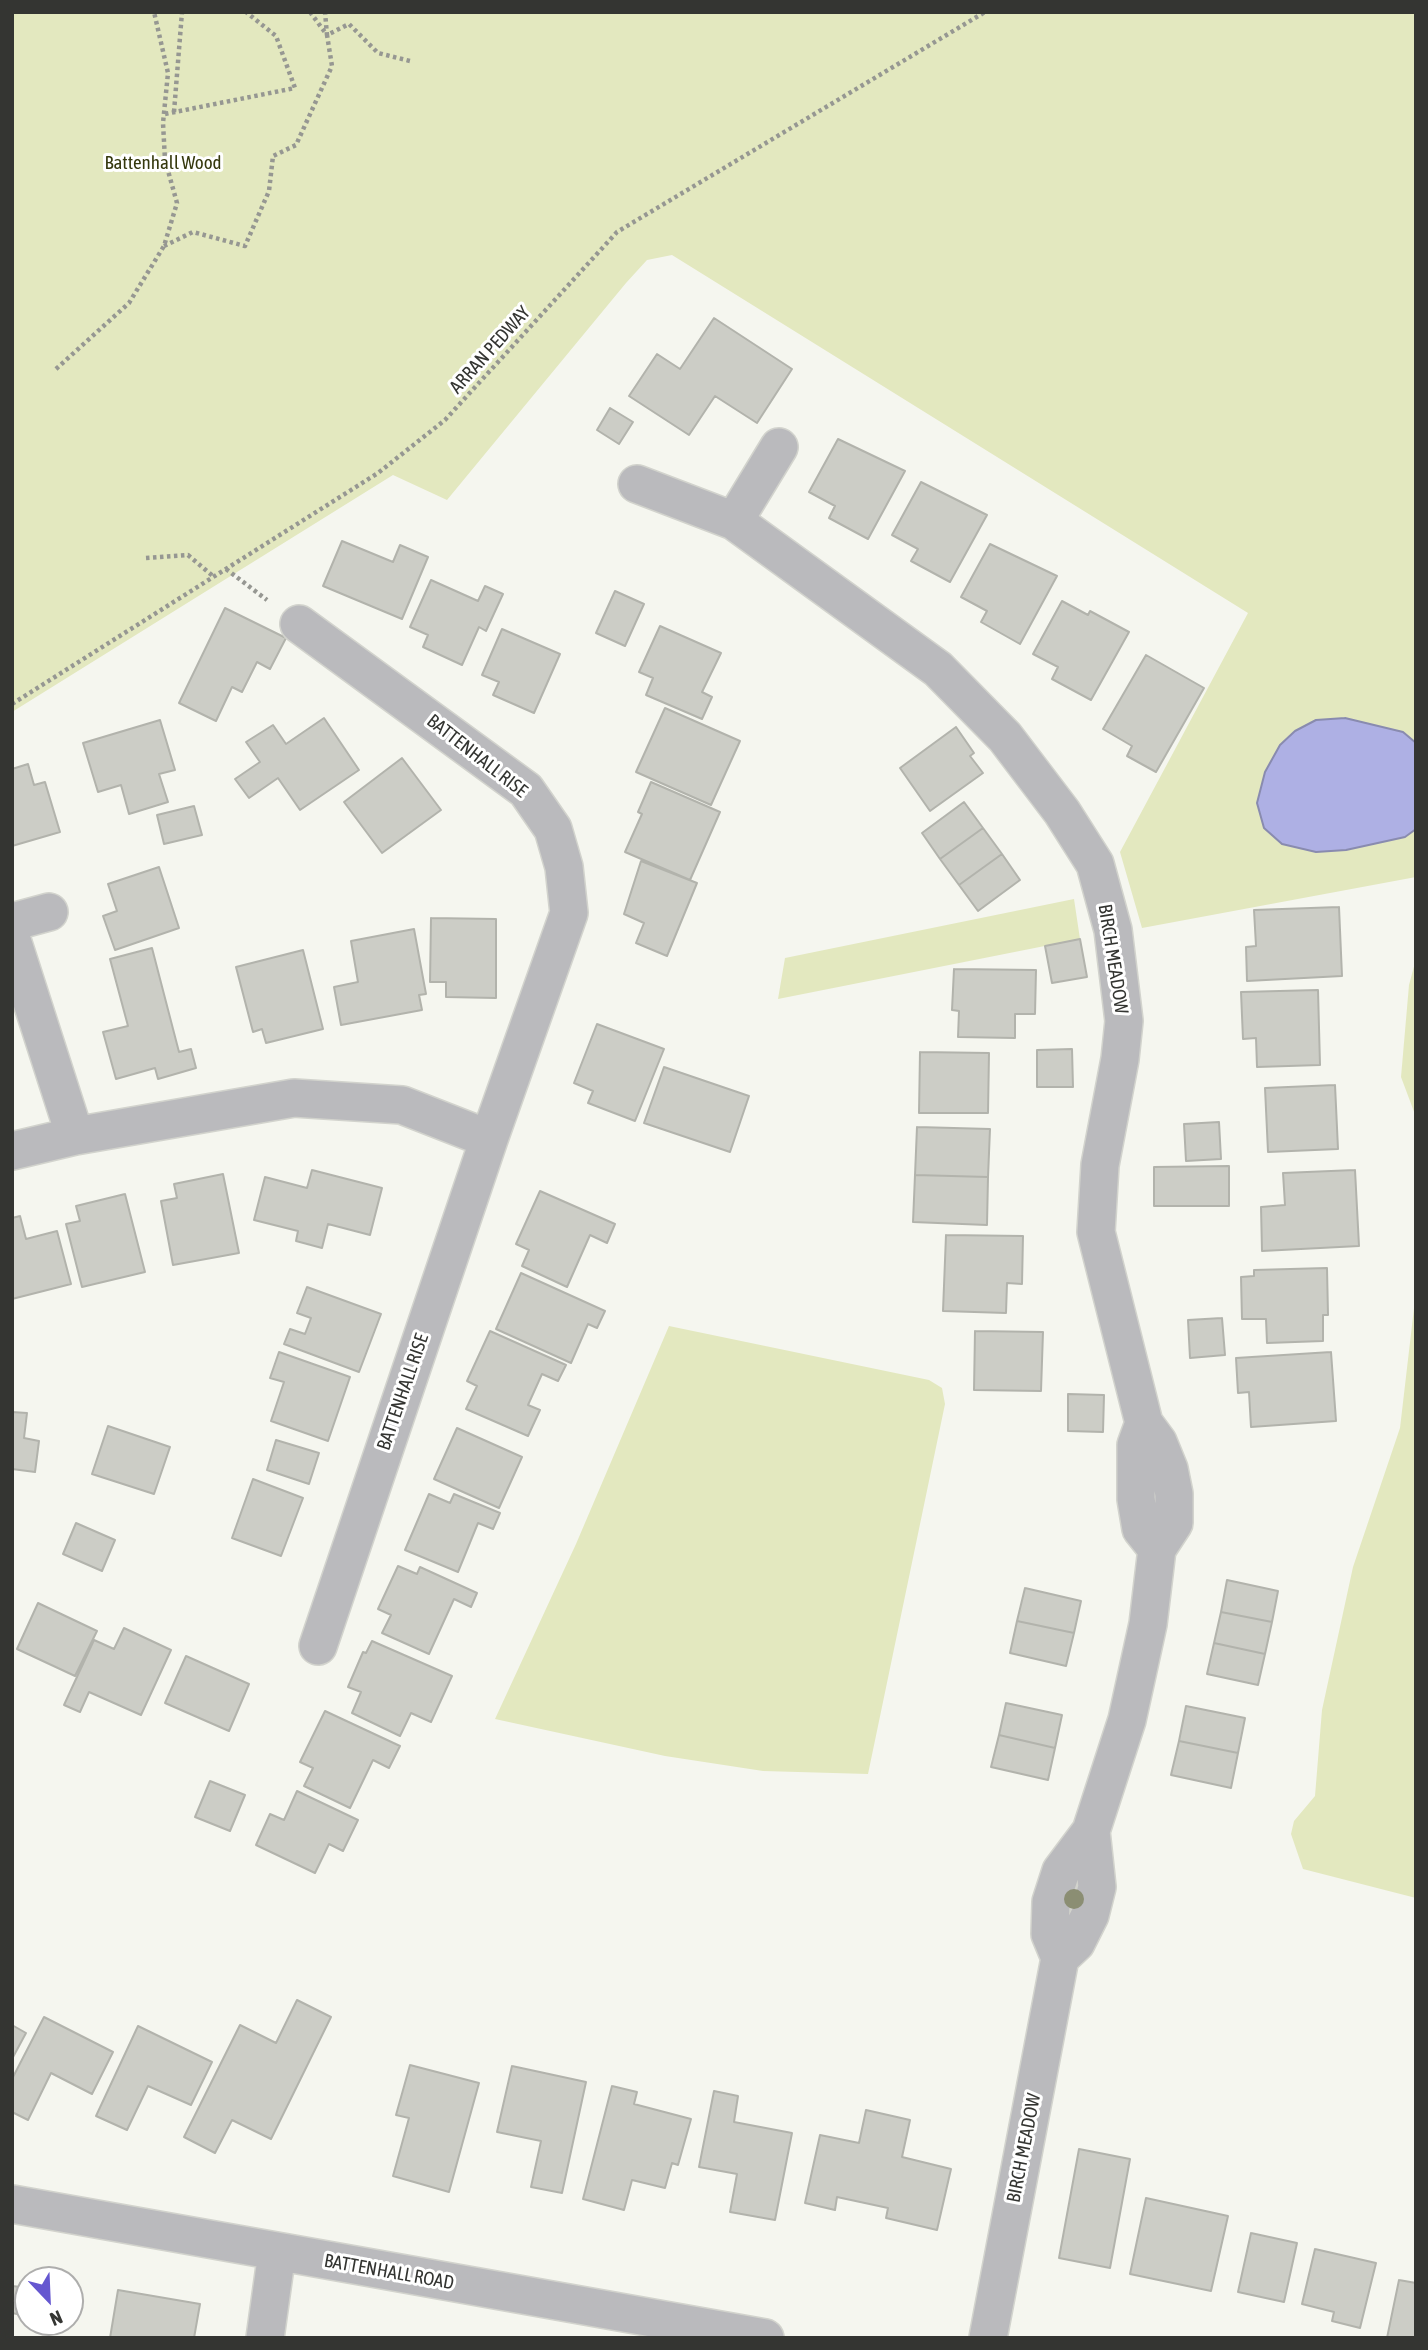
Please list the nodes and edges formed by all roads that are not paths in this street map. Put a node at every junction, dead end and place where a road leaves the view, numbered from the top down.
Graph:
1 (779, 447) dead end
2 (637, 484) dead end
3 (734, 522) junction
4 (299, 624) road end
5 (49, 912) dead end
6 (12, 922) edge
7 (12, 940) edge
8 (75, 1136) junction
9 (488, 1139) junction
10 (12, 1151) edge
11 (318, 1646) dead end
12 (12, 2204) edge
13 (277, 2252) junction
14 (265, 2338) edge
15 (765, 2338) edge
16 (988, 2338) edge

1 - 3 street
2 - 3 street, BIRCH MEADOW
3 - 16 street, BIRCH MEADOW
4 - 9 street, BATTENHALL RISE
5 - 6 street
7 - 8 street
8 - 9 street
8 - 10 street
9 - 11 street, BATTENHALL RISE
12 - 13 street, BATTENHALL ROAD
13 - 14 street
13 - 15 street, BATTENHALL ROAD

